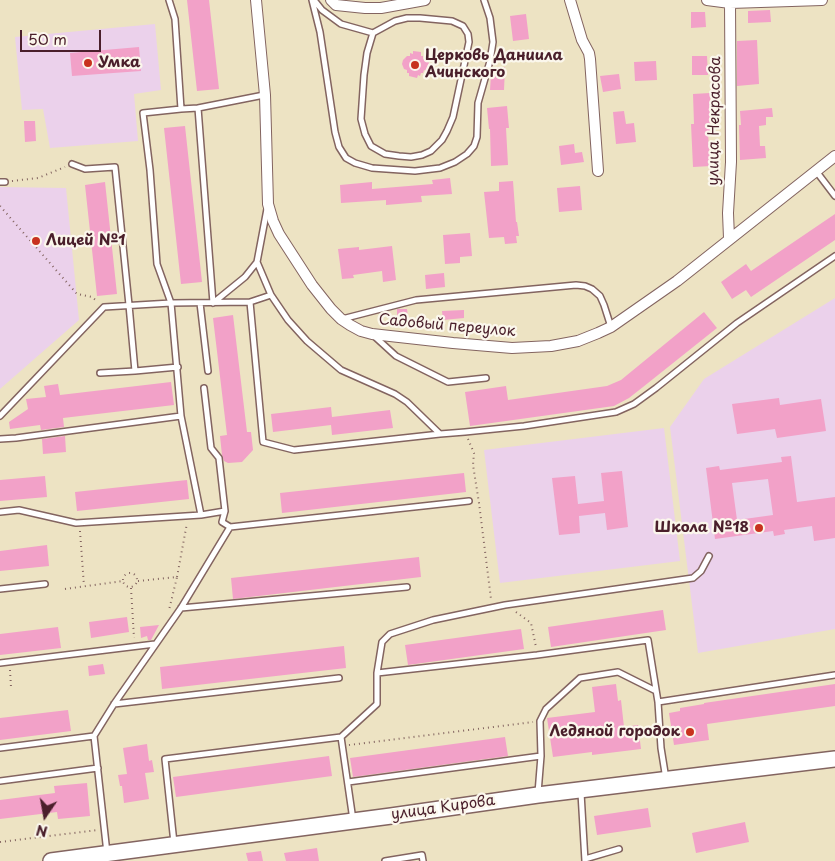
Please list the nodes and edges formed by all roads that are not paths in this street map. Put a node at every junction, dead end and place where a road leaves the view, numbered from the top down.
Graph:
1 (169, 0) edge
2 (256, 0) edge
3 (313, 0) edge
4 (331, 0) edge
5 (425, 0) edge
6 (484, 0) edge
7 (570, 0) edge
8 (707, 0) edge
9 (822, 0) edge
10 (730, 3) junction
11 (372, 33) junction
12 (265, 95) junction
13 (198, 108) junction
14 (181, 109) junction
15 (835, 156) edge
16 (72, 164) road end
17 (598, 171) dead end
18 (816, 171) junction
19 (835, 196) edge
20 (268, 204) junction
21 (729, 238) junction
22 (835, 256) edge
23 (257, 262) junction
24 (271, 295) junction
25 (250, 302) junction
26 (171, 303) junction
27 (200, 303) junction
28 (213, 303) junction
29 (129, 305) junction
30 (341, 319) junction
31 (611, 327) junction
32 (372, 334) junction
33 (178, 367) junction
34 (135, 371) junction
35 (208, 371) dead end
36 (100, 373) dead end
37 (486, 378) dead end
38 (204, 388) dead end
39 (0, 416) edge
40 (181, 416) junction
41 (440, 434) junction
42 (0, 439) edge
43 (469, 501) dead end
44 (225, 511) junction
45 (0, 512) edge
46 (201, 515) junction
47 (230, 527) junction
48 (709, 556) dead end
49 (45, 584) dead end
50 (407, 587) dead end
51 (0, 589) edge
52 (181, 608) junction
53 (155, 644) junction
54 (0, 663) edge
55 (377, 673) junction
56 (835, 675) edge
57 (339, 678) dead end
58 (656, 691) junction
59 (658, 702) junction
60 (114, 704) junction
61 (94, 736) junction
62 (341, 737) junction
63 (0, 748) edge
64 (541, 756) junction
65 (835, 759) edge
66 (98, 768) junction
67 (666, 779) junction
68 (0, 781) edge
69 (348, 782) junction
70 (580, 790) junction
71 (538, 795) junction
72 (353, 820) junction
73 (174, 845) junction
74 (619, 849) dead end
75 (107, 853) junction
76 (585, 860) edge
77 (51, 861) edge
78 (385, 861) edge
79 (423, 861) edge

1 - 14 lane
2 - 12 street, Садовый переулок
3 - 6 lane
3 - 11 lane
4 - 5 street
7 - 17 street
8 - 10 street
9 - 10 street
10 - 21 street, улица Некрасова
11 - 11 lane
12 - 13 lane
12 - 20 street, Садовый переулок
13 - 14 lane
13 - 28 lane
14 - 26 lane
15 - 18 street, Садовый переулок
16 - 29 lane
18 - 19 lane
18 - 21 street, Садовый переулок
20 - 23 lane
20 - 30 street, Садовый переулок
21 - 31 street, Садовый переулок
22 - 41 lane
23 - 24 lane
23 - 28 lane
24 - 25 lane
24 - 41 lane
25 - 28 lane
25 - 41 lane
26 - 27 lane
26 - 29 lane
26 - 33 lane
27 - 28 lane
27 - 35 lane
29 - 34 lane
29 - 39 lane
30 - 31 lane
30 - 32 street, Садовый переулок
31 - 32 street, Садовый переулок
32 - 37 lane
33 - 34 lane
33 - 40 lane
34 - 36 lane
38 - 44 lane
40 - 42 lane
40 - 46 lane
43 - 47 lane
44 - 46 lane
44 - 47 lane
45 - 46 lane
47 - 52 lane
48 - 55 lane
49 - 51 lane
50 - 52 lane
52 - 53 lane
53 - 54 lane
53 - 60 lane
55 - 58 lane
55 - 62 lane
56 - 59 lane
57 - 60 lane
58 - 59 lane
58 - 64 lane
59 - 67 lane
60 - 61 lane
61 - 63 lane
61 - 66 lane
62 - 69 lane
62 - 73 lane
64 - 69 lane
64 - 71 lane
65 - 67 main road, улица Кирова
66 - 68 lane
66 - 75 lane
67 - 70 main road, улица Кирова
69 - 72 lane
70 - 71 main road, улица Кирова
70 - 76 lane
71 - 72 main road, улица Кирова
72 - 73 main road, улица Кирова
73 - 75 main road, улица Кирова
74 - 76 lane
75 - 77 main road, улица Кирова
78 - 79 lane

